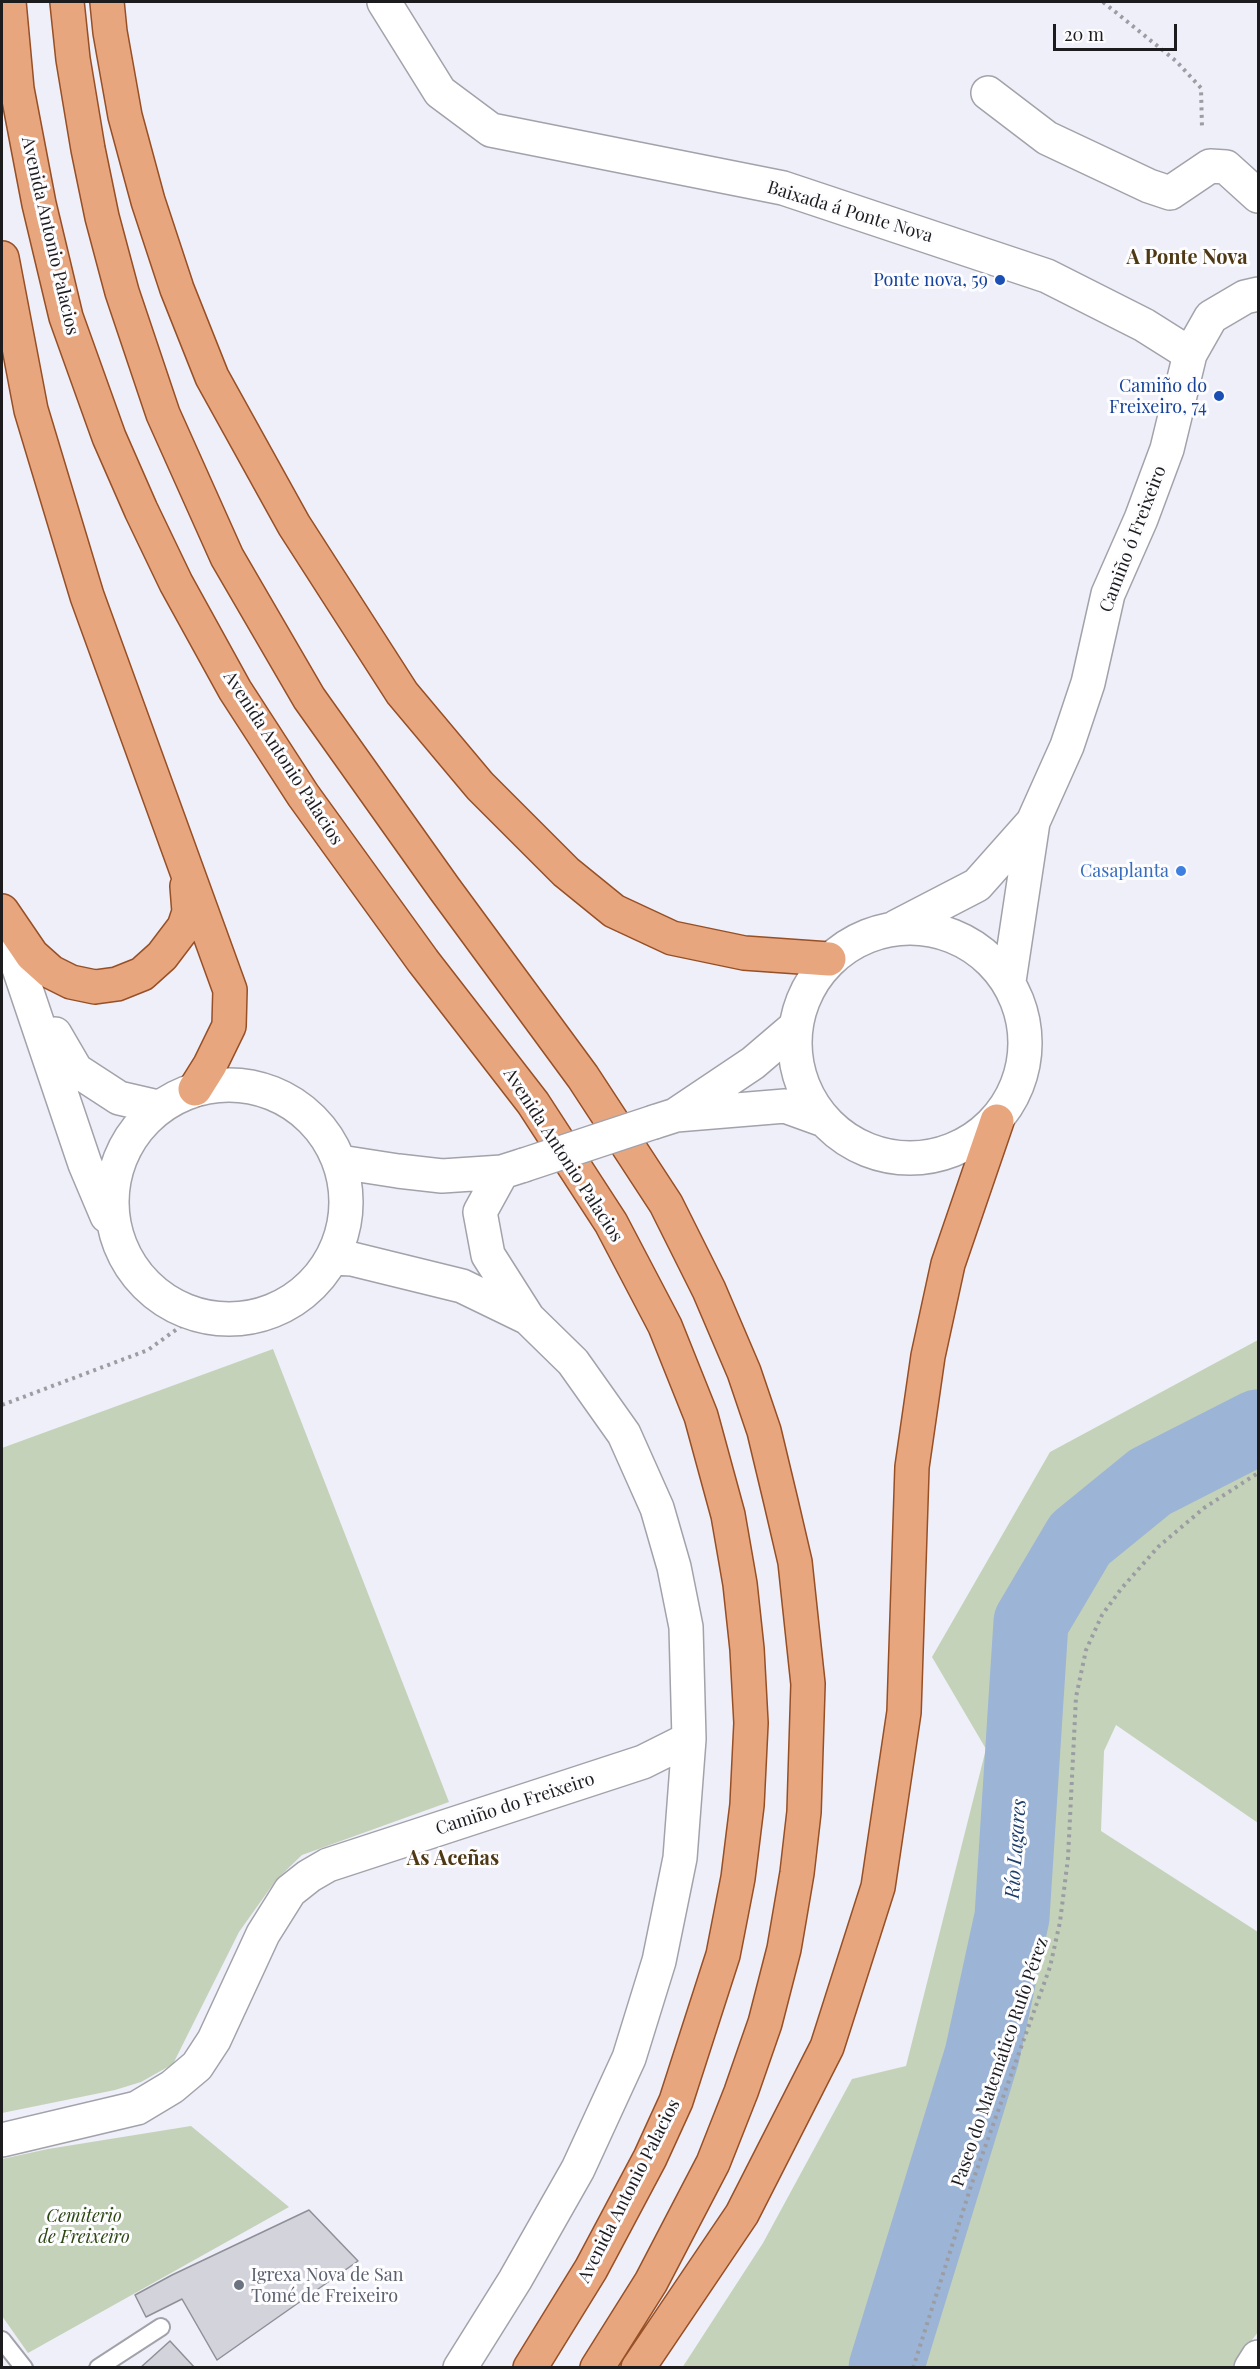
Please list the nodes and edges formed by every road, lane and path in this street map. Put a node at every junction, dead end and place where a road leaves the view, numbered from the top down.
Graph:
1 (9, 2) edge
2 (67, 2) edge
3 (107, 2) edge
4 (384, 2) edge
5 (1103, 2) edge
6 (988, 93) dead end
7 (1190, 182) junction
8 (1258, 196) edge
9 (2, 258) edge
10 (1258, 294) edge
11 (1190, 354) junction
12 (1033, 822) junction
13 (185, 869) junction
14 (2, 915) edge
15 (896, 927) junction
16 (829, 959) junction
17 (1009, 981) junction
18 (794, 1028) junction
19 (195, 1089) junction
20 (158, 1107) junction
21 (665, 1118) junction
22 (822, 1119) junction
23 (997, 1121) junction
24 (340, 1162) junction
25 (513, 1168) junction
26 (114, 1232) junction
27 (333, 1258) junction
28 (195, 1316) junction
29 (528, 1318) junction
30 (2, 1406) edge
31 (1258, 1473) edge
32 (689, 1739) junction
33 (2, 2140) edge
34 (161, 2327) dead end
35 (2, 2340) edge
36 (1258, 2357) edge
37 (24, 2367) edge
38 (98, 2367) edge
39 (460, 2367) edge
40 (530, 2367) edge
41 (597, 2367) edge
42 (638, 2367) edge
43 (913, 2367) edge
44 (1251, 2367) edge

1 - 40 main road, Avenida Antonio Palacios
2 - 41 main road
3 - 16 main road
4 - 11 street, Baixada á Ponte Nova
5 - 7 path
6 - 7 street
7 - 8 street
9 - 13 main road
10 - 11 street
11 - 12 street, Camiño ó Freixeiro
12 - 15 street, Camiño ó Freixeiro
12 - 17 street, Camiño ó Freixeiro
13 - 14 main road
13 - 19 main road
14 - 20 street
14 - 26 street
15 - 16 street
15 - 17 street
16 - 18 street
17 - 23 street
18 - 21 street
18 - 22 street
19 - 20 street
19 - 24 street
20 - 26 street
21 - 22 street
21 - 25 street, bridge
22 - 23 street
23 - 42 main road
24 - 25 street
24 - 27 street
25 - 29 street
26 - 28 street
27 - 28 street
27 - 29 street
28 - 30 path
29 - 32 street
31 - 43 path, Paseo do Matemático Rufo Pérez
32 - 33 street, Camiño do Freixeiro
32 - 39 street
34 - 38 lane
35 - 37 lane
36 - 44 street

